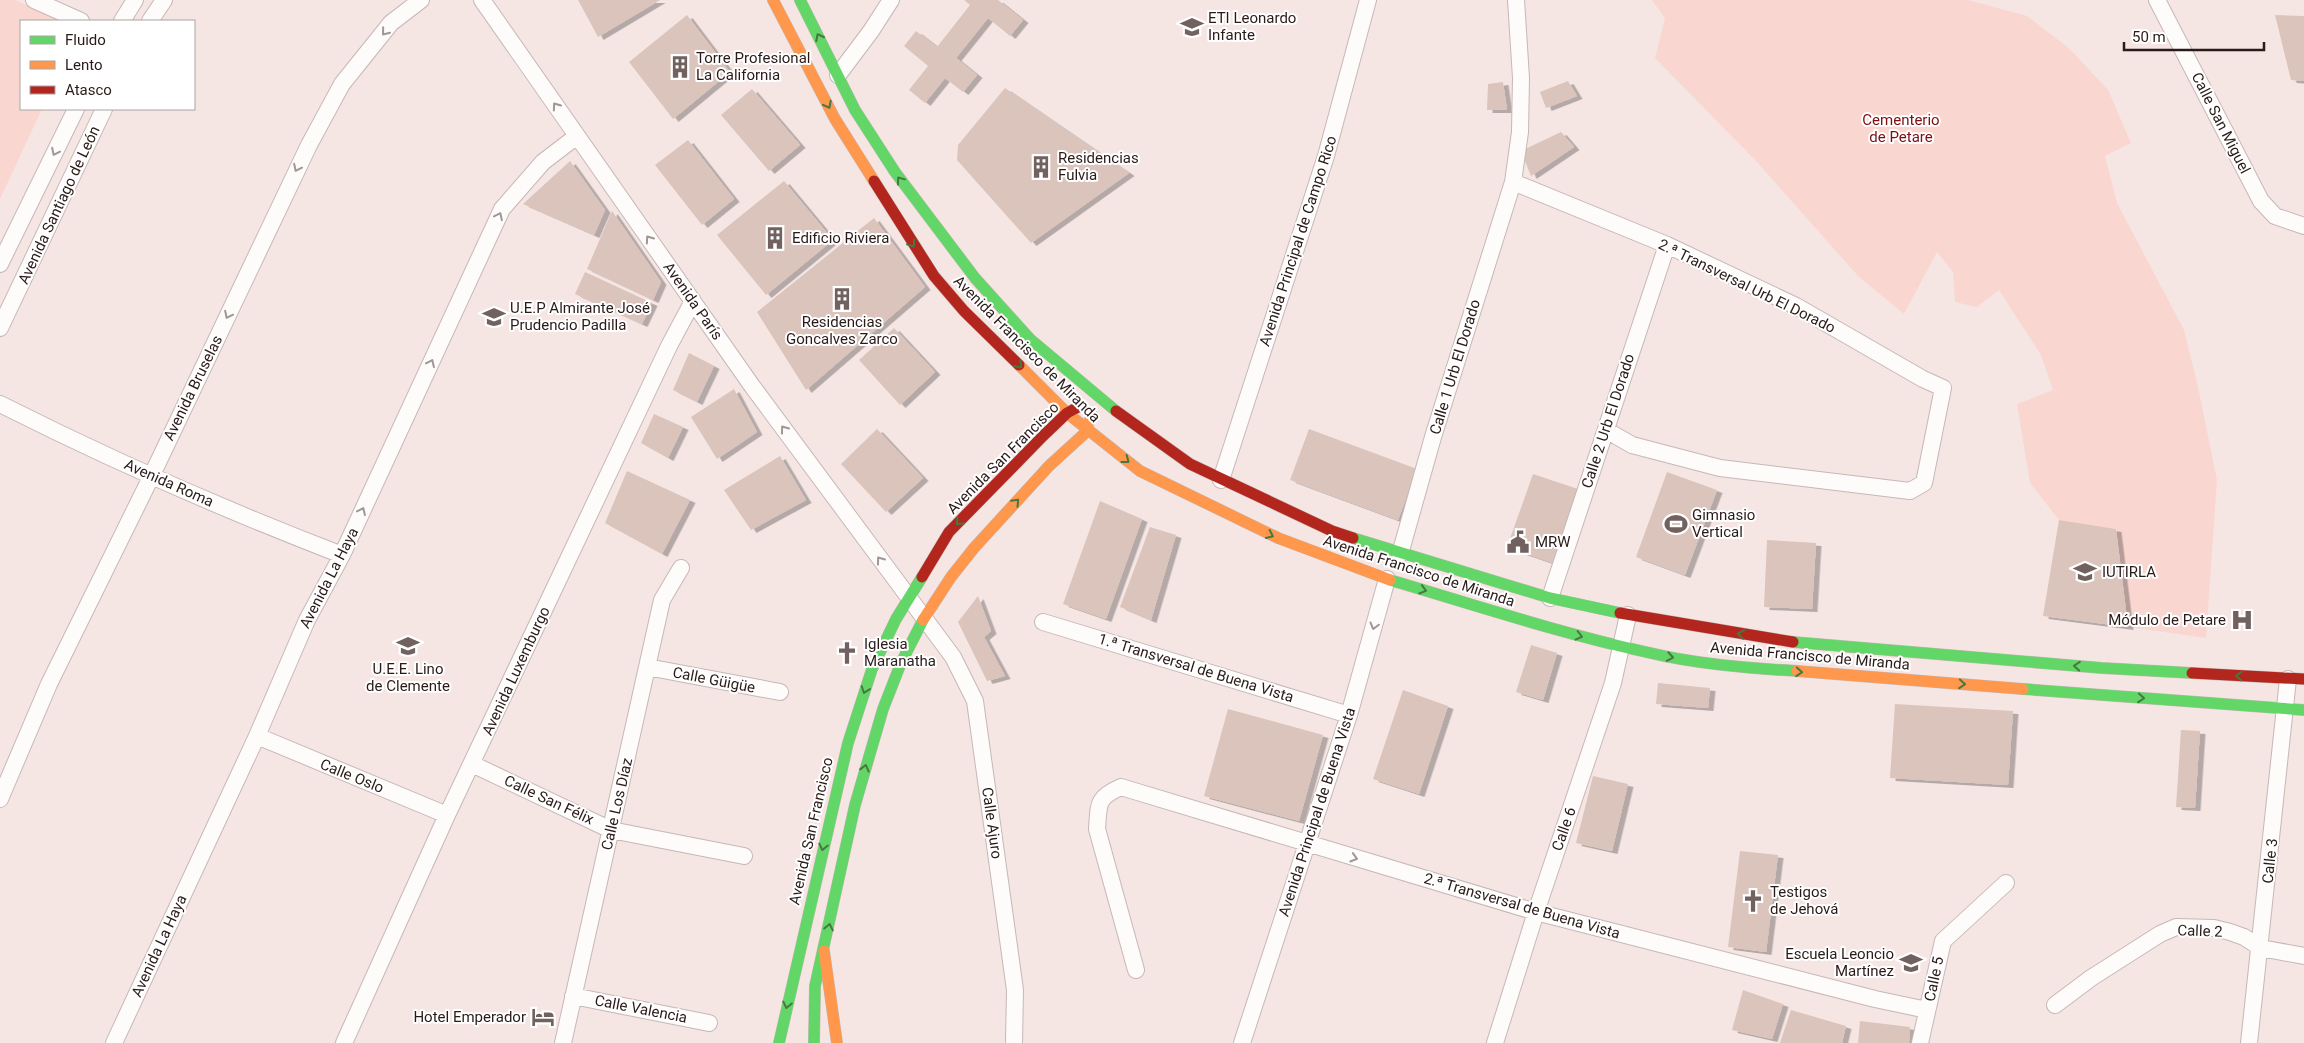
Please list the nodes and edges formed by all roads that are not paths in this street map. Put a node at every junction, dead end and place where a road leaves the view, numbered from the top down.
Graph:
1 (34, 0) edge
2 (135, 0) edge
3 (164, 0) edge
4 (421, 0) edge
5 (482, 0) edge
6 (773, 0) edge
7 (800, 0) edge
8 (891, 0) edge
9 (1368, 0) edge
10 (1516, 0) edge
11 (2157, 0) edge
12 (79, 20) edge
13 (123, 20) edge
14 (151, 20) edge
15 (838, 75) junction
16 (76, 110) edge
17 (104, 110) edge
18 (577, 136) junction
19 (1513, 182) junction
20 (2304, 226) edge
21 (1667, 245) junction
22 (0, 264) edge
23 (693, 301) junction
24 (0, 328) edge
25 (1099, 395) junction
26 (0, 404) edge
27 (1067, 413) junction
28 (1087, 430) junction
29 (1606, 430) junction
30 (152, 475) junction
31 (1221, 480) junction
32 (1400, 554) junction
33 (342, 555) junction
34 (681, 568) dead end
35 (1387, 579) junction
36 (1550, 598) junction
37 (908, 599) junction
38 (1628, 615) junction
39 (924, 618) junction
40 (1043, 622) dead end
41 (1622, 646) junction
42 (647, 667) junction
43 (2296, 679) edge
44 (780, 692) dead end
45 (2285, 709) junction
46 (2304, 710) edge
47 (1349, 715) junction
48 (257, 736) junction
49 (472, 764) junction
50 (0, 799) edge
51 (447, 815) junction
52 (611, 830) junction
53 (1308, 844) junction
54 (744, 856) dead end
55 (2006, 883) dead end
56 (1536, 912) junction
57 (2261, 948) junction
58 (824, 951) junction
59 (2304, 956) edge
60 (1136, 970) dead end
61 (573, 996) junction
62 (2055, 1006) dead end
63 (1927, 1010) junction
64 (709, 1023) dead end
65 (114, 1043) edge
66 (344, 1043) edge
67 (563, 1043) edge
68 (779, 1043) edge
69 (814, 1043) edge
70 (837, 1043) edge
71 (1014, 1043) edge
72 (1242, 1043) edge
73 (1495, 1043) edge
74 (1920, 1043) edge
75 (2249, 1043) edge

1 - 12 street
2 - 13 street
3 - 14 street
4 -> 30 street, Avenida Bruselas
18 -> 5 street, Avenida París
6 -> 27 main road, Avenida Francisco de Miranda
15 -> 7 main road, Avenida Francisco de Miranda
8 - 15 street
9 - 31 street, Avenida Principal de Campo Rico
10 - 19 street, Calle 1 Urb El Dorado
11 - 20 street, Calle San Miguel
25 -> 15 main road, Avenida Francisco de Miranda
16 -> 22 street, Avenida Santiago de León
17 - 24 street, Avenida Santiago de León
23 -> 18 street, Avenida París
33 -> 18 street, Avenida La Haya
19 - 21 street, 2.ª Transversal Urb El Dorado
19 - 32 street, Calle 1 Urb El Dorado
21 - 29 street, Calle 2 Urb El Dorado
21 - 29 street, 2.ª Transversal Urb El Dorado
37 -> 23 street, Avenida París
23 - 49 street, Avenida Luxemburgo
25 - 27 main road, Avenida San Francisco
25 - 28 main road
25 - 31 main road, Avenida Francisco de Miranda
26 - 30 street, Avenida Roma
27 - 28 main road, Avenida Francisco de Miranda
27 -> 37 main road, Avenida San Francisco
28 -> 35 main road, Avenida Francisco de Miranda
39 -> 28 main road
29 - 36 street, Calle 2 Urb El Dorado
30 - 33 street, Avenida Roma
30 - 50 street, Avenida Bruselas
31 - 32 main road, Avenida Francisco de Miranda
32 - 36 main road, Avenida Francisco de Miranda
33 - 48 street, Avenida La Haya
34 - 42 street, Calle Los Díaz
35 -> 41 main road, Avenida Francisco de Miranda
35 -> 47 street, Avenida Principal de Buena Vista
36 - 38 main road, Avenida Francisco de Miranda
37 - 39 street, Avenida París
37 -> 68 main road, Avenida San Francisco
38 - 41 street, Calle 6
43 -> 38 main road, Avenida Francisco de Miranda
58 -> 39 main road
39 - 71 street, Calle Ajuro
40 - 47 street, 1.ª Transversal de Buena Vista
41 -> 45 main road, Avenida Francisco de Miranda
41 - 56 street, Calle 6
42 - 44 street, Calle Güigüe
42 - 52 street, Calle Los Díaz
43 - 45 street, Calle 3
45 - 46 main road, Avenida Francisco de Miranda
45 - 57 street, Calle 3
47 - 53 street, Avenida Principal de Buena Vista
48 - 51 street, Calle Oslo
48 - 65 street, Avenida La Haya
49 - 51 street, Avenida Luxemburgo
49 - 52 street, Calle San Félix
51 - 66 street, Avenida Luxemburgo
52 - 54 street, Calle San Félix
52 - 61 street, Calle Los Díaz
53 -> 56 street, 2.ª Transversal de Buena Vista
53 - 60 street, 2.ª Transversal de Buena Vista
53 - 72 street, Avenida Principal de Buena Vista
55 - 63 street, Calle 5
56 - 63 street, 2.ª Transversal de Buena Vista
56 - 73 street, Calle 6
57 - 59 street, Calle 2
57 - 62 street, Calle 2
57 - 75 street, Calle 3
58 - 69 main road
58 - 70 main road
61 - 64 street, Calle Valencia
61 - 67 street, Calle Los Díaz
63 - 74 street, Calle 5

